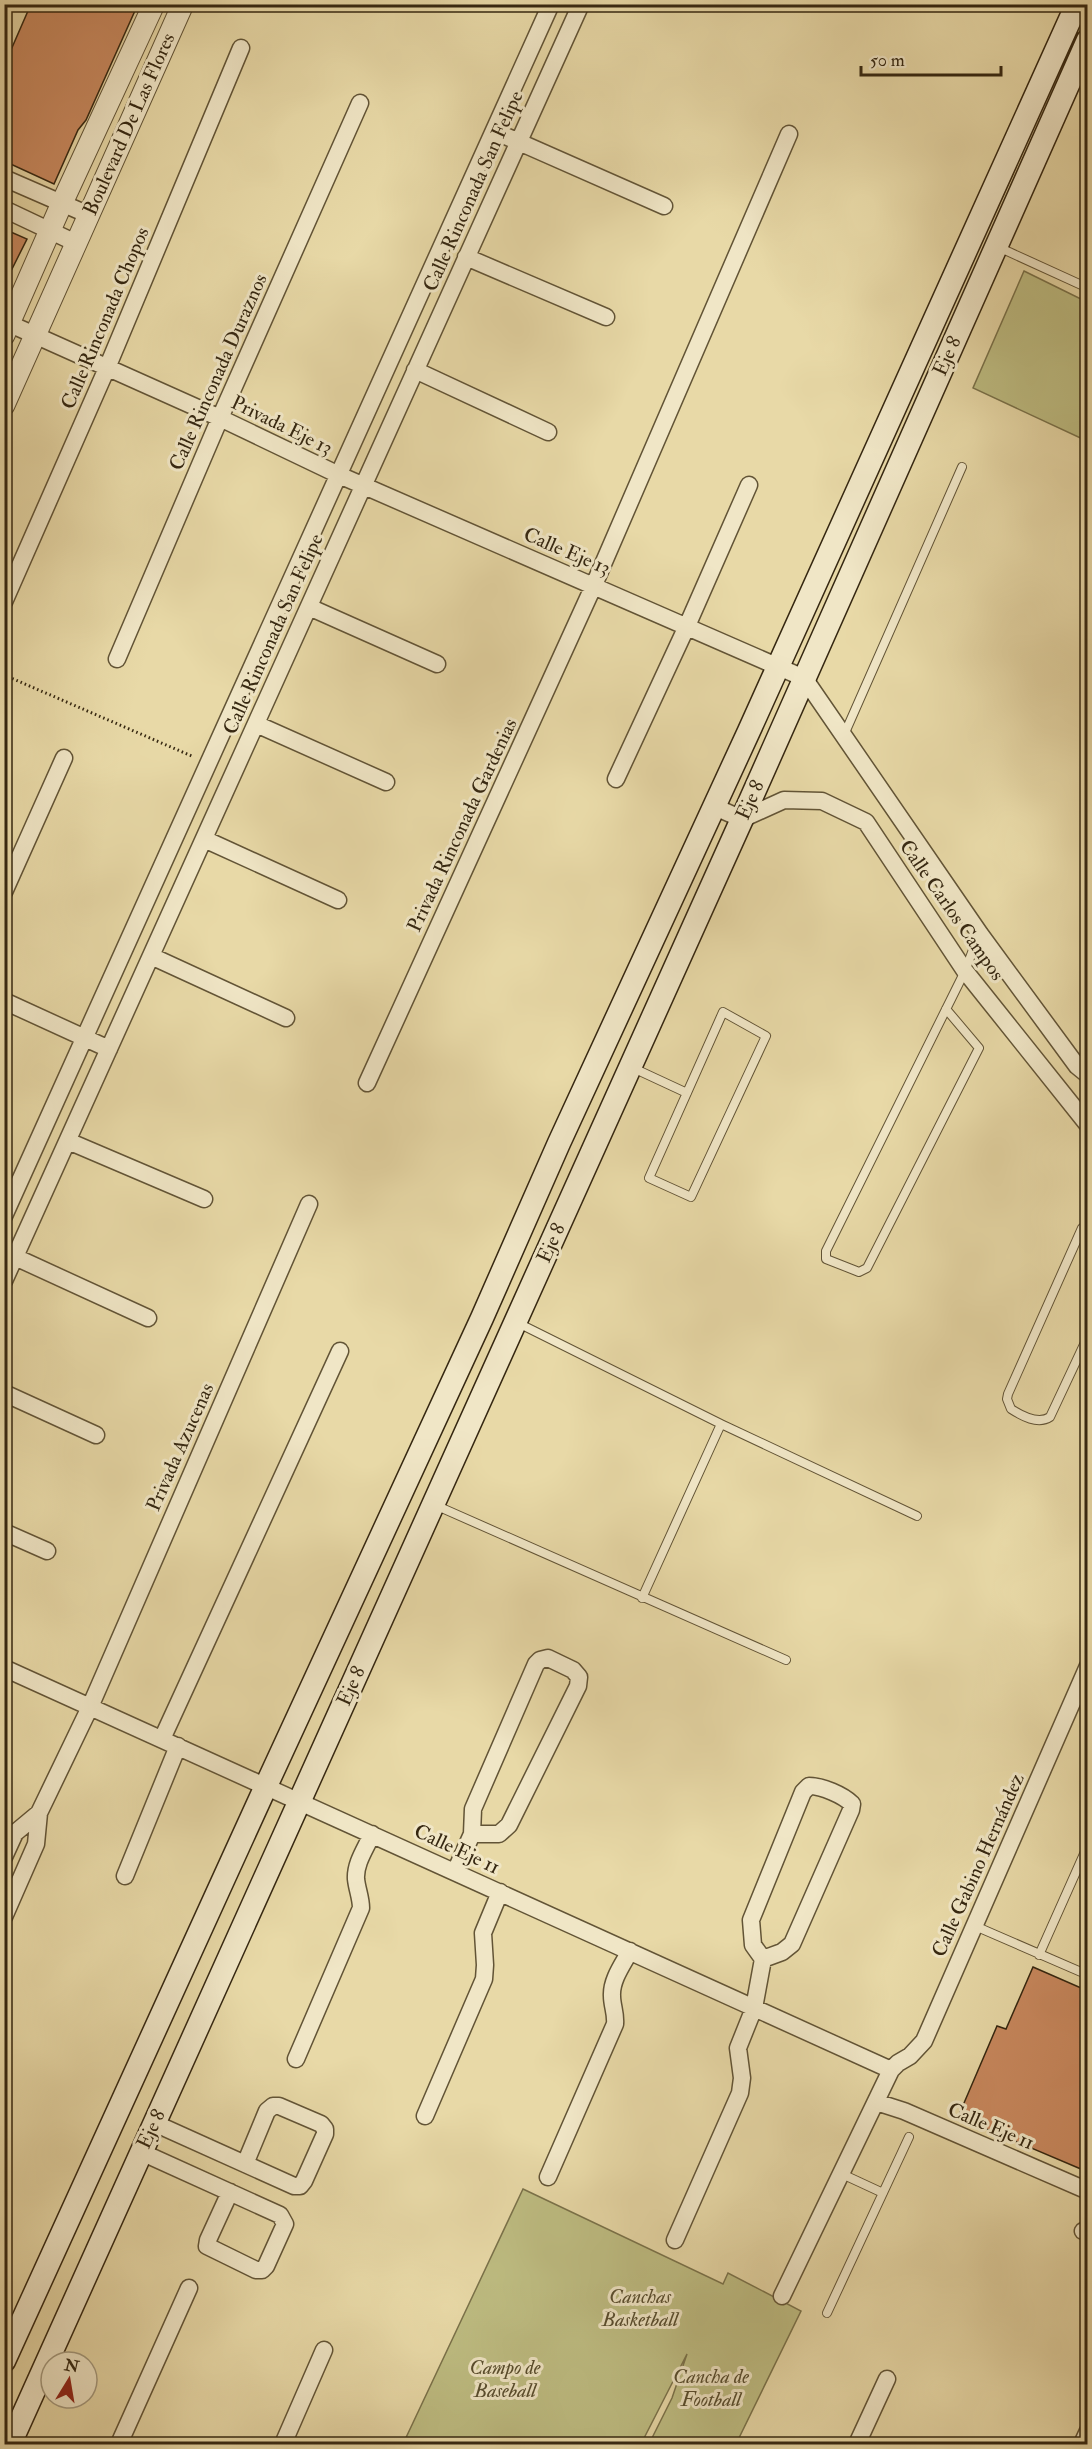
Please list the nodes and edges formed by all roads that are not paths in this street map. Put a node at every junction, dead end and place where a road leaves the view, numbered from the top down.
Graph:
1 (154, 4) edge
2 (183, 4) edge
3 (551, 4) edge
4 (580, 4) edge
5 (1077, 4) edge
6 (1086, 46) edge
7 (241, 48) dead end
8 (360, 103) dead end
9 (494, 131) junction
10 (789, 134) dead end
11 (518, 142) junction
12 (4, 178) edge
13 (62, 203) junction
14 (664, 206) dead end
15 (4, 209) edge
16 (89, 215) junction
17 (50, 230) junction
18 (76, 243) junction
19 (996, 246) junction
20 (466, 257) junction
21 (1088, 288) edge
22 (606, 317) dead end
23 (7, 330) edge
24 (35, 335) junction
25 (107, 368) junction
26 (416, 370) junction
27 (4, 405) edge
28 (220, 418) junction
29 (548, 432) dead end
30 (962, 467) dead end
31 (339, 475) junction
32 (749, 485) dead end
33 (363, 486) junction
34 (594, 585) junction
35 (4, 602) edge
36 (309, 607) junction
37 (687, 626) junction
38 (117, 658) dead end
39 (437, 664) dead end
40 (778, 665) junction
41 (804, 678) junction
42 (256, 724) junction
43 (844, 736) junction
44 (64, 758) dead end
45 (616, 779) dead end
46 (386, 782) dead end
47 (715, 807) junction
48 (742, 819) junction
49 (204, 839) junction
50 (4, 892) edge
51 (338, 900) dead end
52 (980, 934) junction
53 (151, 956) junction
54 (965, 970) junction
55 (4, 1001) edge
56 (946, 1009) junction
57 (286, 1017) dead end
58 (85, 1038) junction
59 (109, 1049) junction
60 (630, 1067) junction
61 (1088, 1075) edge
62 (367, 1083) dead end
63 (687, 1093) junction
64 (1088, 1125) edge
65 (68, 1141) junction
66 (204, 1199) dead end
67 (309, 1204) dead end
68 (4, 1216) edge
69 (1088, 1223) edge
70 (15, 1257) junction
71 (4, 1281) edge
72 (148, 1318) dead end
73 (515, 1322) junction
74 (1088, 1336) edge
75 (340, 1351) dead end
76 (4, 1393) edge
77 (721, 1424) junction
78 (96, 1435) dead end
79 (433, 1504) junction
80 (917, 1516) dead end
81 (4, 1532) edge
82 (46, 1551) dead end
83 (642, 1598) junction
84 (786, 1660) dead end
85 (1088, 1666) edge
86 (4, 1668) edge
87 (90, 1707) junction
88 (162, 1739) junction
89 (178, 1746) junction
90 (266, 1785) junction
91 (299, 1800) junction
92 (39, 1813) junction
93 (372, 1834) junction
94 (472, 1834) junction
95 (1088, 1845) edge
96 (4, 1857) edge
97 (455, 1872) junction
98 (125, 1876) dead end
99 (500, 1892) junction
100 (4, 1917) edge
101 (975, 1926) junction
102 (630, 1951) junction
103 (1039, 1955) junction
104 (764, 1959) junction
105 (1088, 1976) edge
106 (754, 2008) junction
107 (296, 2059) dead end
108 (891, 2070) junction
109 (876, 2102) junction
110 (425, 2116) dead end
111 (154, 2123) junction
112 (909, 2137) dead end
113 (141, 2152) junction
114 (245, 2164) junction
115 (842, 2174) junction
116 (548, 2177) dead end
117 (1088, 2191) edge
118 (230, 2192) junction
119 (883, 2193) junction
120 (675, 2240) dead end
121 (189, 2288) dead end
122 (782, 2296) dead end
123 (828, 2313) dead end
124 (324, 2350) dead end
125 (4, 2361) edge
126 (887, 2379) dead end
127 (1088, 2431) edge
128 (10, 2445) edge
129 (119, 2445) edge
130 (283, 2445) edge
131 (857, 2445) edge
132 (1082, 2445) edge

1 - 13 street, Boulevard De Las Flores
2 - 16 street, Boulevard De Las Flores
3 - 9 street, Calle Rinconada San Felipe
4 - 11 street, Calle Rinconada San Felipe
5 - 40 main road, Eje 8
6 - 19 main road, Eje 8
7 - 25 street, Calle Rinconada Chopos
8 - 28 street, Calle Rinconada Duraznos
9 - 11 street
9 - 31 street, Calle Rinconada San Felipe
10 - 34 street, Privada Rinconada Gardenias
11 - 14 street
11 - 20 street, Calle Rinconada San Felipe
12 - 13 street
13 - 16 street
13 - 17 street, Boulevard De Las Flores
15 - 17 street
16 - 18 street, Boulevard De Las Flores
17 - 18 street
17 - 23 street
18 - 24 street
19 - 21 lane
19 - 41 main road, Eje 8
20 - 22 street
20 - 26 street, Calle Rinconada San Felipe
23 - 24 street, Privada Eje 13
24 - 25 street, Privada Eje 13
24 - 27 street
25 - 28 street, Privada Eje 13
25 - 35 street, Calle Rinconada Chopos
26 - 29 street
26 - 33 street, Calle Rinconada San Felipe
28 - 31 street, Privada Eje 13
28 - 38 street, Calle Rinconada Duraznos
30 - 43 lane
31 - 33 street, Calle Eje 13
31 - 58 street, Calle Rinconada San Felipe
32 - 37 street
33 - 34 street, Calle Eje 13
33 - 36 street, Calle Rinconada San Felipe
34 - 37 street, Calle Eje 13
34 - 62 street, Privada Rinconada Gardenias
36 - 39 street
36 - 42 street, Calle Rinconada San Felipe
37 - 40 street, Calle Eje 13
37 - 45 street
40 - 41 street, Calle Eje 13
40 - 47 main road, Eje 8
41 - 43 street, Calle Carlos Campos
41 - 48 main road, Eje 8
42 - 46 street
42 - 49 street, Calle Rinconada San Felipe
43 - 52 street, Calle Carlos Campos
44 - 50 street
47 - 48 street
47 - 90 main road, Eje 8
48 - 54 street, Calle Carlos Campos
48 - 60 main road, Eje 8
49 - 51 street
49 - 53 street, Calle Rinconada San Felipe
52 - 54 lane
52 - 61 street, Calle Carlos Campos
53 - 57 street
53 - 59 street, Calle Rinconada San Felipe
54 - 56 lane
54 - 64 street, Calle Carlos Campos
55 - 58 street
56 - 56 lane
58 - 59 street
58 - 68 street, Calle Rinconada San Felipe
59 - 65 street, Calle Rinconada San Felipe
60 - 63 lane
60 - 73 main road, Eje 8
63 - 63 lane
65 - 66 street
65 - 70 street, Calle Rinconada San Felipe
67 - 87 street, Privada Azucenas
69 - 74 lane
70 - 71 street, Calle Rinconada San Felipe
70 - 72 street
73 - 77 lane
73 - 79 main road, Eje 8
75 - 88 street
76 - 78 street
77 - 80 lane
77 - 83 lane
79 - 83 lane
79 - 91 main road, Eje 8
81 - 82 street
83 - 84 lane
85 - 101 street, Calle Gabino Hernández
86 - 87 street, Calle Eje 11
87 - 88 street, Calle Eje 11
87 - 92 street, Privada Azucenas
88 - 89 street, Calle Eje 11
89 - 90 street, Calle Eje 11
89 - 98 street
90 - 91 street, Calle Eje 11
90 - 125 main road, Eje 8
91 - 93 street, Calle Eje 11
91 - 111 main road, Eje 8
92 - 96 street
92 - 100 street
93 - 97 street, Calle Eje 11
93 - 107 street
94 - 94 street
94 - 97 street
95 - 103 lane
97 - 99 street, Calle Eje 11
99 - 102 street, Calle Eje 11
99 - 110 street
101 - 103 lane
101 - 108 street, Calle Gabino Hernández
102 - 106 street, Calle Eje 11
102 - 116 street
103 - 105 lane
104 - 104 street
104 - 106 street
106 - 108 street, Calle Eje 11
106 - 120 street
108 - 109 street
109 - 115 street
109 - 117 street, Calle Eje 11
111 - 113 main road, Eje 8
111 - 114 street
112 - 119 lane
113 - 118 street
113 - 128 main road, Eje 8
114 - 114 street
115 - 119 lane
115 - 122 street
118 - 118 street
119 - 123 lane
121 - 129 street
124 - 130 street
126 - 131 street
127 - 132 street

